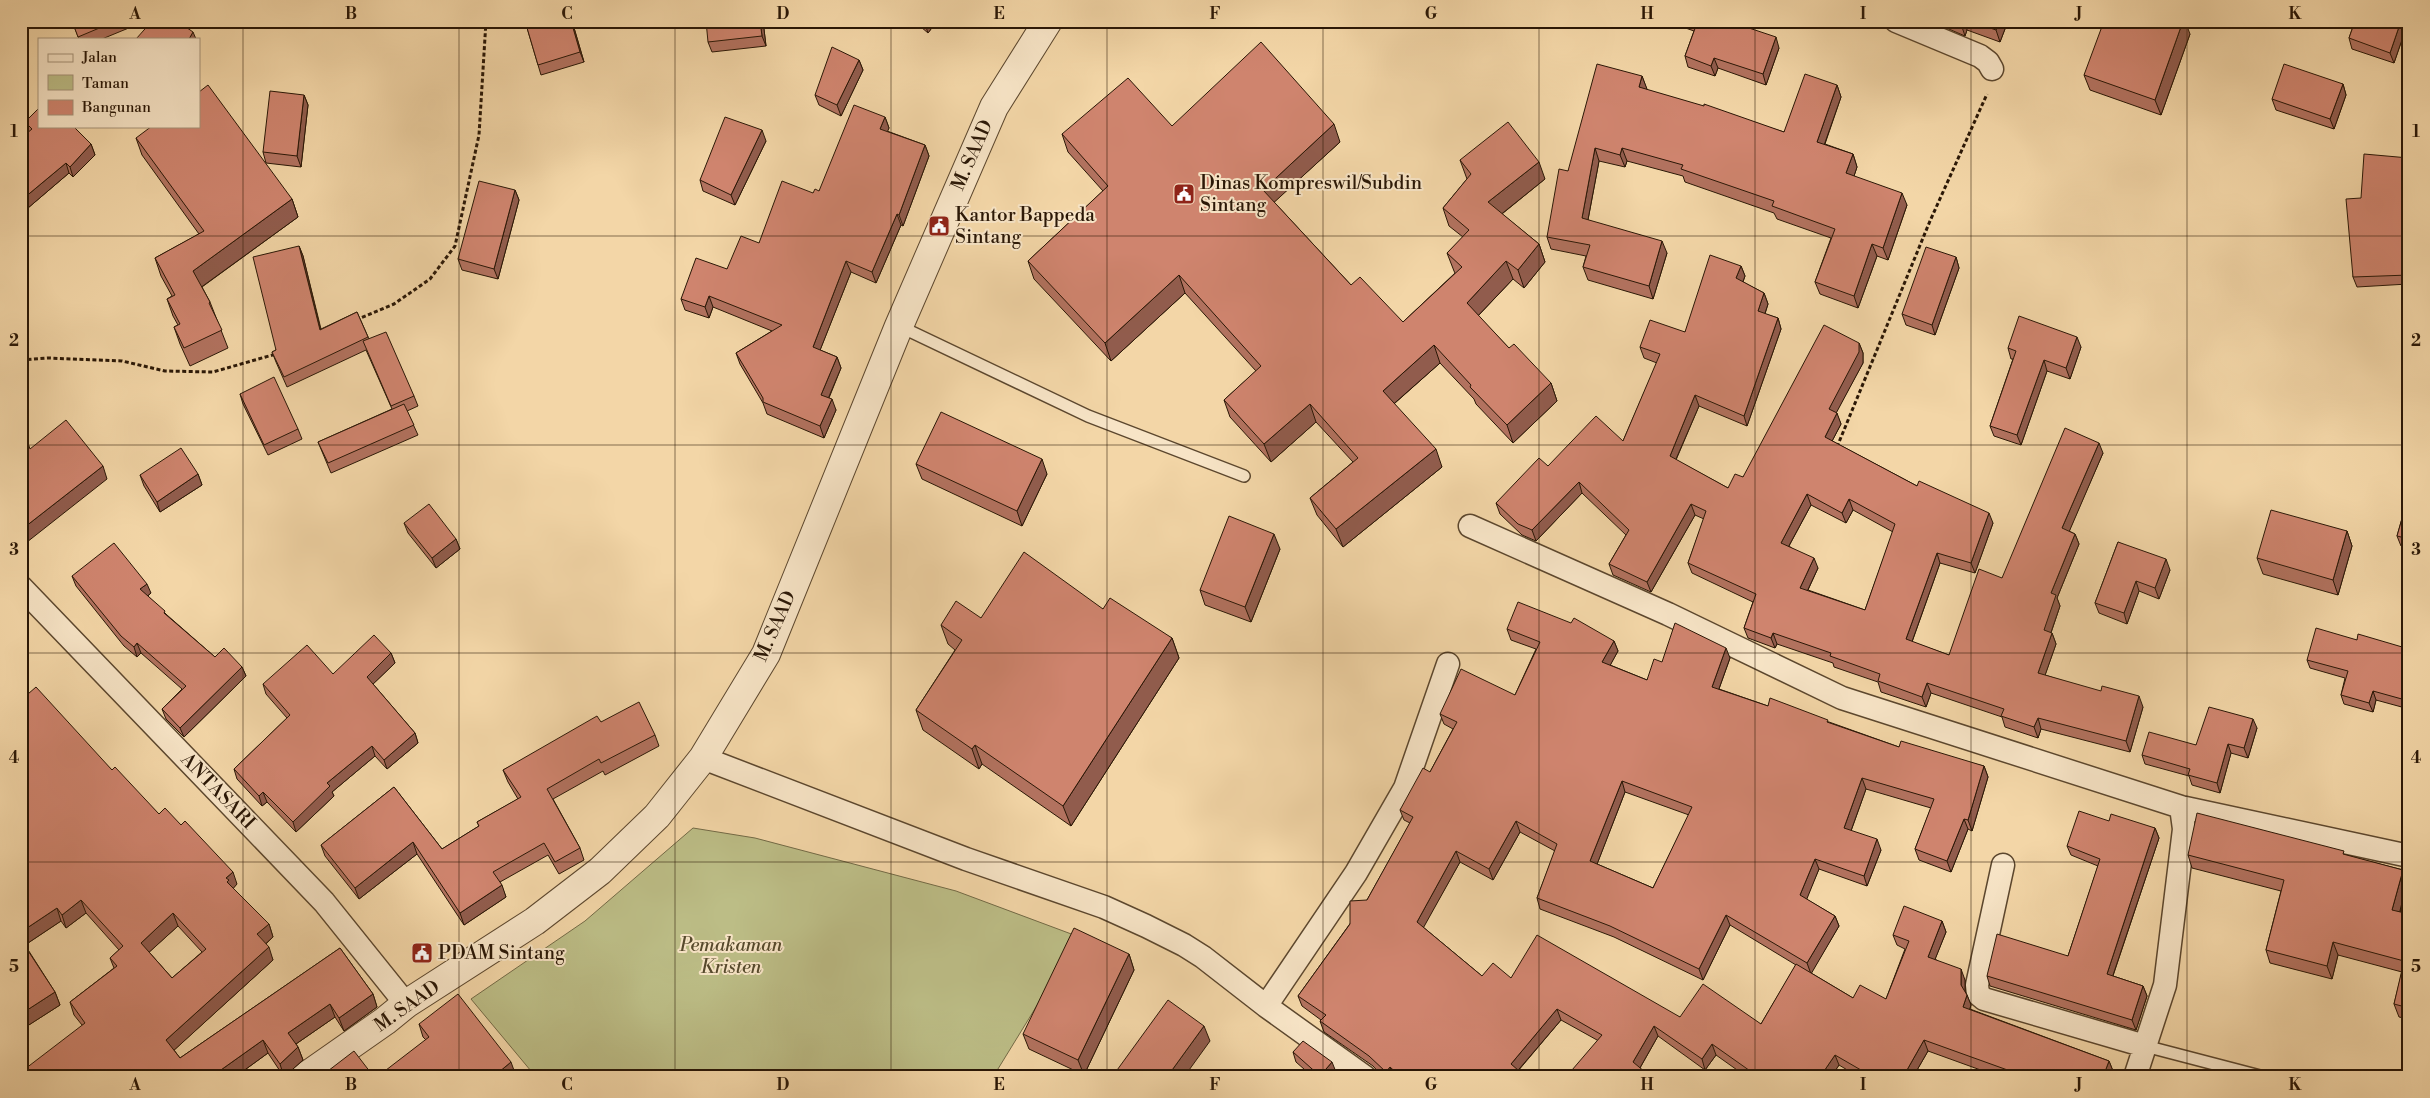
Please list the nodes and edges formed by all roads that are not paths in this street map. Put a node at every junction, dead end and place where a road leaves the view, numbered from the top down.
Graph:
1 (1048, 21) edge
2 (1896, 21) edge
3 (1992, 69) road end
4 (899, 326) junction
5 (1244, 476) dead end
6 (1470, 526) dead end
7 (21, 587) edge
8 (1448, 664) dead end
9 (703, 758) junction
10 (2181, 807) junction
11 (2409, 856) edge
12 (2003, 865) dead end
13 (406, 1004) junction
14 (1266, 1006) junction
15 (2145, 1046) junction
16 (305, 1077) edge
17 (1365, 1077) edge
18 (2135, 1077) edge
19 (2264, 1077) edge

1 - 4 street, M. SAAD
2 - 3 street
4 - 5 lane
4 - 9 street, M. SAAD
6 - 10 street
7 - 13 street, ANTASARI
8 - 14 street
9 - 13 street, M. SAAD
9 - 14 street
10 - 11 street
10 - 15 street
12 - 15 street
13 - 16 street, M. SAAD
14 - 17 street
15 - 18 street
15 - 19 lane

